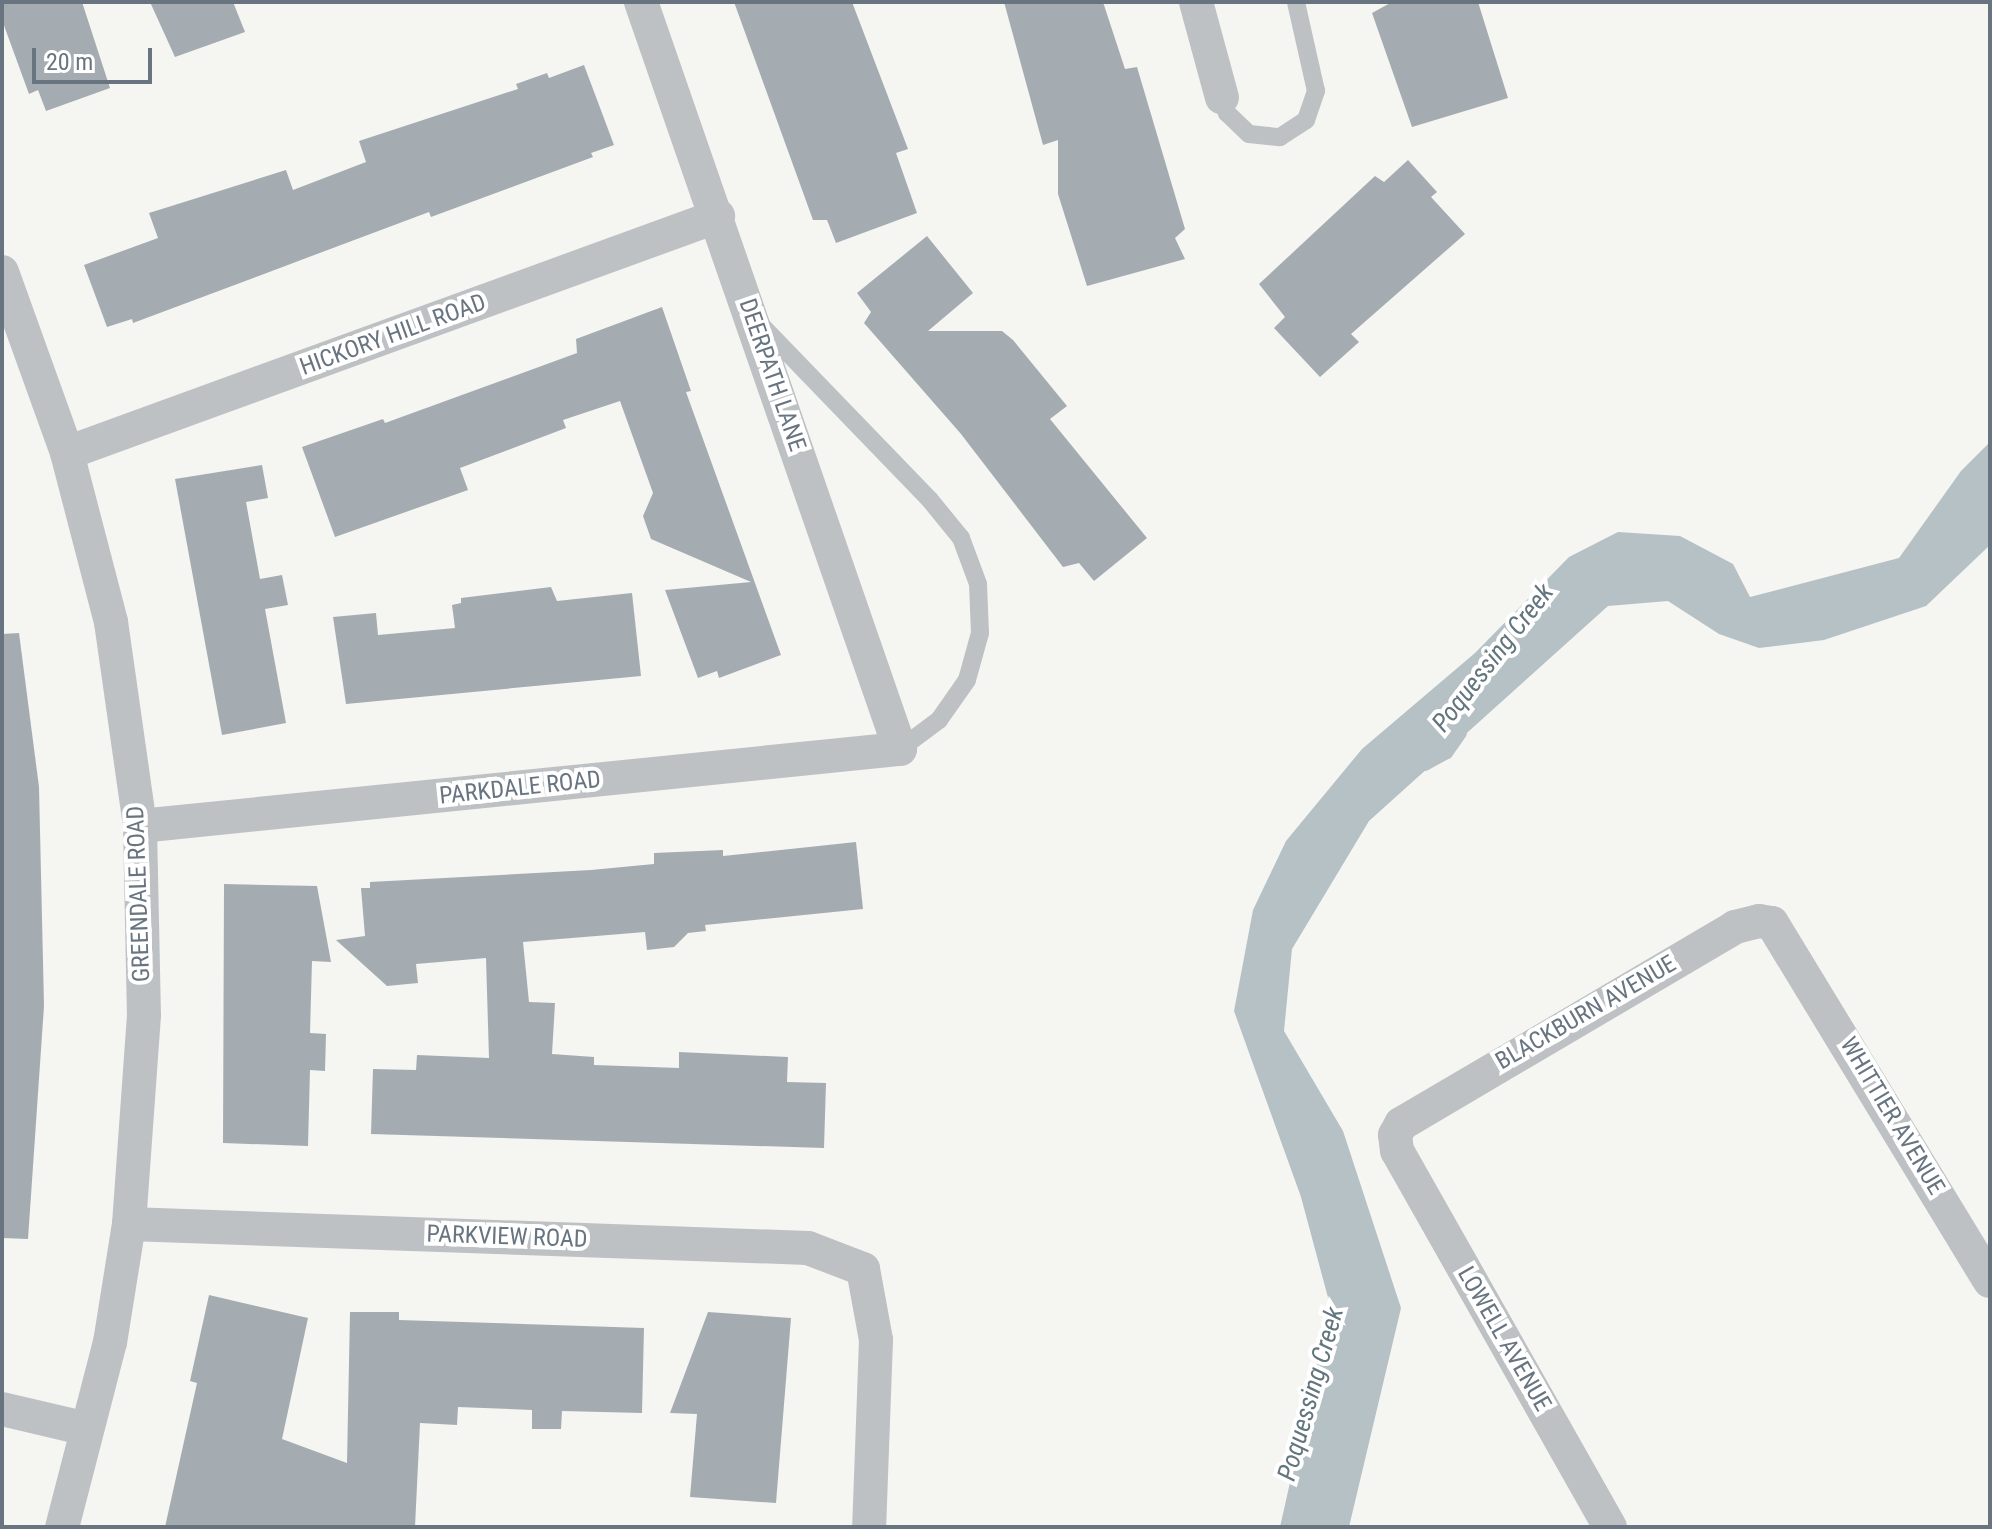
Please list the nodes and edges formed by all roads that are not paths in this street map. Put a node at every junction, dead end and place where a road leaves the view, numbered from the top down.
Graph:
1 (641, 2) edge
2 (1196, 2) edge
3 (1296, 2) edge
4 (1222, 98) joint
5 (718, 216) junction
6 (2, 272) edge
7 (751, 314) junction
8 (67, 453) junction
9 (900, 749) junction
10 (140, 826) junction
11 (1793, 951) joint
12 (1397, 1151) joint
13 (129, 1224) junction
14 (1990, 1281) edge
15 (2, 1409) edge
16 (87, 1429) junction
17 (62, 1527) edge
18 (869, 1527) edge
19 (1610, 1527) edge

1 - 5 street, DEERPATH LANE
2 - 4 street
3 - 4 lane
5 - 7 street, DEERPATH LANE
5 - 8 street, HICKORY HILL ROAD
6 - 8 street, GREENDALE ROAD
7 - 9 street, DEERPATH LANE
7 - 9 lane
8 - 10 street, GREENDALE ROAD
9 - 10 street, PARKDALE ROAD
10 - 13 street, GREENDALE ROAD
11 - 12 street, BLACKBURN AVENUE
11 - 14 street, WHITTIER AVENUE
12 - 19 street, LOWELL AVENUE
13 - 16 street, GREENDALE ROAD
13 - 18 street, PARKVIEW ROAD
15 - 16 street
16 - 17 street, GREENDALE ROAD

